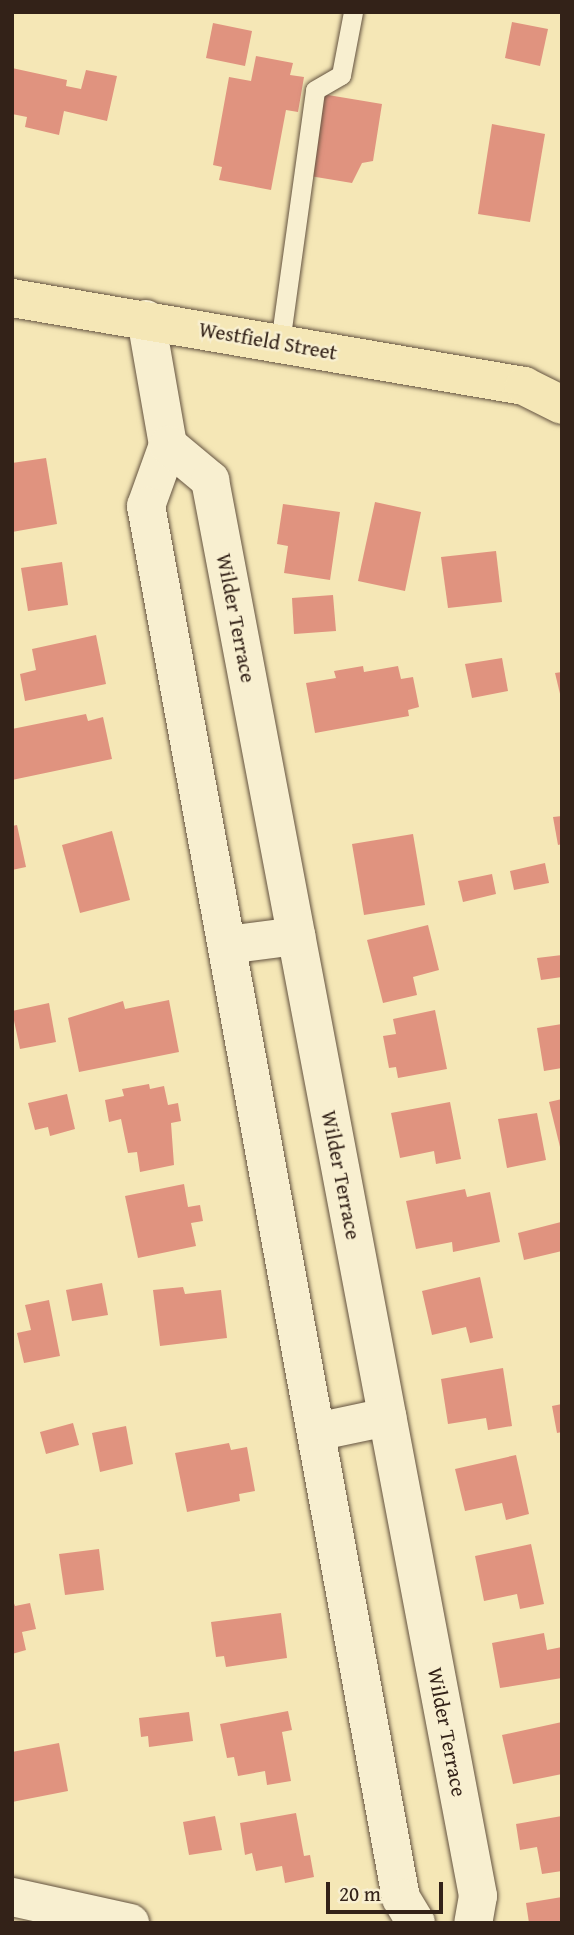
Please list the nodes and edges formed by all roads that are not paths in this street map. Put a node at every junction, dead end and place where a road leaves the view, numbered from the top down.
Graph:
1 (353, 12) edge
2 (12, 298) edge
3 (146, 319) junction
4 (280, 343) junction
5 (562, 375) edge
6 (524, 386) junction
7 (562, 405) edge
8 (168, 445) junction
9 (296, 936) junction
10 (227, 945) junction
11 (387, 1416) junction
12 (316, 1432) junction
13 (12, 1897) edge
14 (130, 1923) edge
15 (416, 1923) edge
16 (473, 1923) edge

1 - 4 lane
2 - 3 main road, Westfield Street
3 - 4 main road, Westfield Street
3 - 8 street
4 - 6 main road, Westfield Street
5 - 6 main road, Westfield Street
6 - 7 main road, Westfield Street
8 - 9 street, Wilder Terrace
8 - 10 street
9 - 10 street
9 - 11 street, Wilder Terrace
10 - 12 street
11 - 12 street
11 - 16 street, Wilder Terrace
12 - 15 street
13 - 14 street

